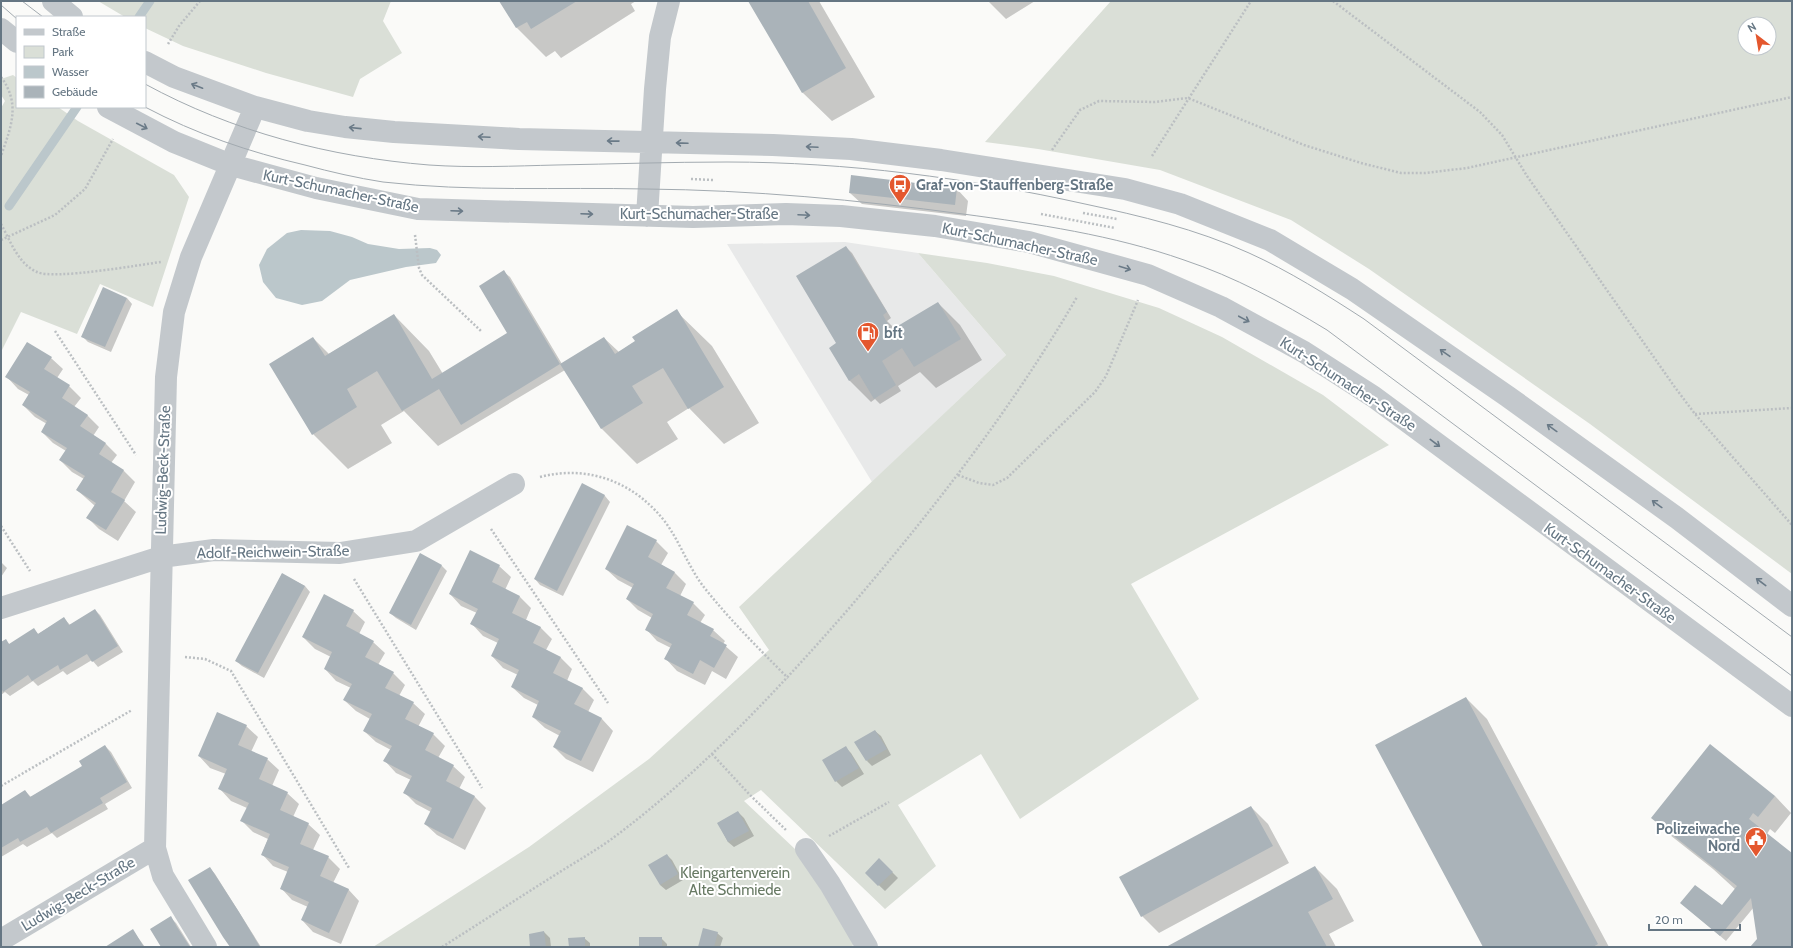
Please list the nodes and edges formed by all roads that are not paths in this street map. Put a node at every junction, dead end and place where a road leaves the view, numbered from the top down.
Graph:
1 (668, 1) edge
2 (1, 30) edge
3 (16, 41) edge
4 (146, 63) edge
5 (255, 107) junction
6 (110, 108) edge
7 (652, 142) junction
8 (231, 165) junction
9 (647, 216) junction
10 (514, 484) road end
11 (161, 557) junction
12 (1792, 606) edge
13 (1, 608) edge
14 (1792, 706) edge
15 (155, 848) junction
16 (806, 849) road end
17 (1, 940) edge
18 (206, 947) edge
19 (867, 947) edge

1 - 7 street
2 - 3 street
5 -> 4 street
7 -> 5 street
5 - 8 street, Ludwig-Beck-Straße
6 -> 8 street, Kurt-Schumacher-Straße
7 - 9 street
12 -> 7 street
8 -> 9 street, Kurt-Schumacher-Straße
8 - 11 street, Ludwig-Beck-Straße
9 -> 14 street, Kurt-Schumacher-Straße
10 - 11 street, Adolf-Reichwein-Straße
11 - 13 street, Adolf-Reichwein-Straße
11 - 15 street, Ludwig-Beck-Straße
15 - 17 street, Ludwig-Beck-Straße
15 - 18 street, Ludwig-Beck-Straße
16 - 19 street

